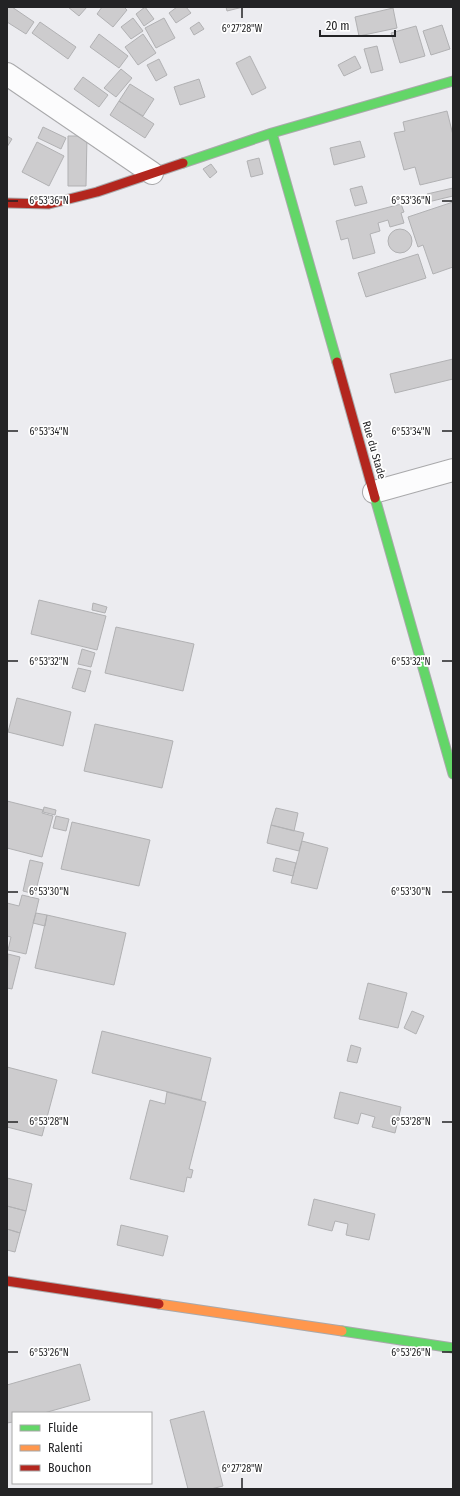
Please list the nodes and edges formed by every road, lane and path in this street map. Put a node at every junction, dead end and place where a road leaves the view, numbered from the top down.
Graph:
1 (7, 74) edge
2 (453, 81) edge
3 (272, 133) junction
4 (152, 173) junction
5 (7, 203) edge
6 (453, 470) edge
7 (374, 492) junction
8 (452, 764) edge
9 (7, 1281) edge
10 (453, 1348) edge

1 - 4 street
2 - 3 street
3 - 4 street
3 - 7 street, Rue du Stade
4 - 5 street
6 - 7 street
7 - 8 street, Rue du Stade
9 - 10 street

